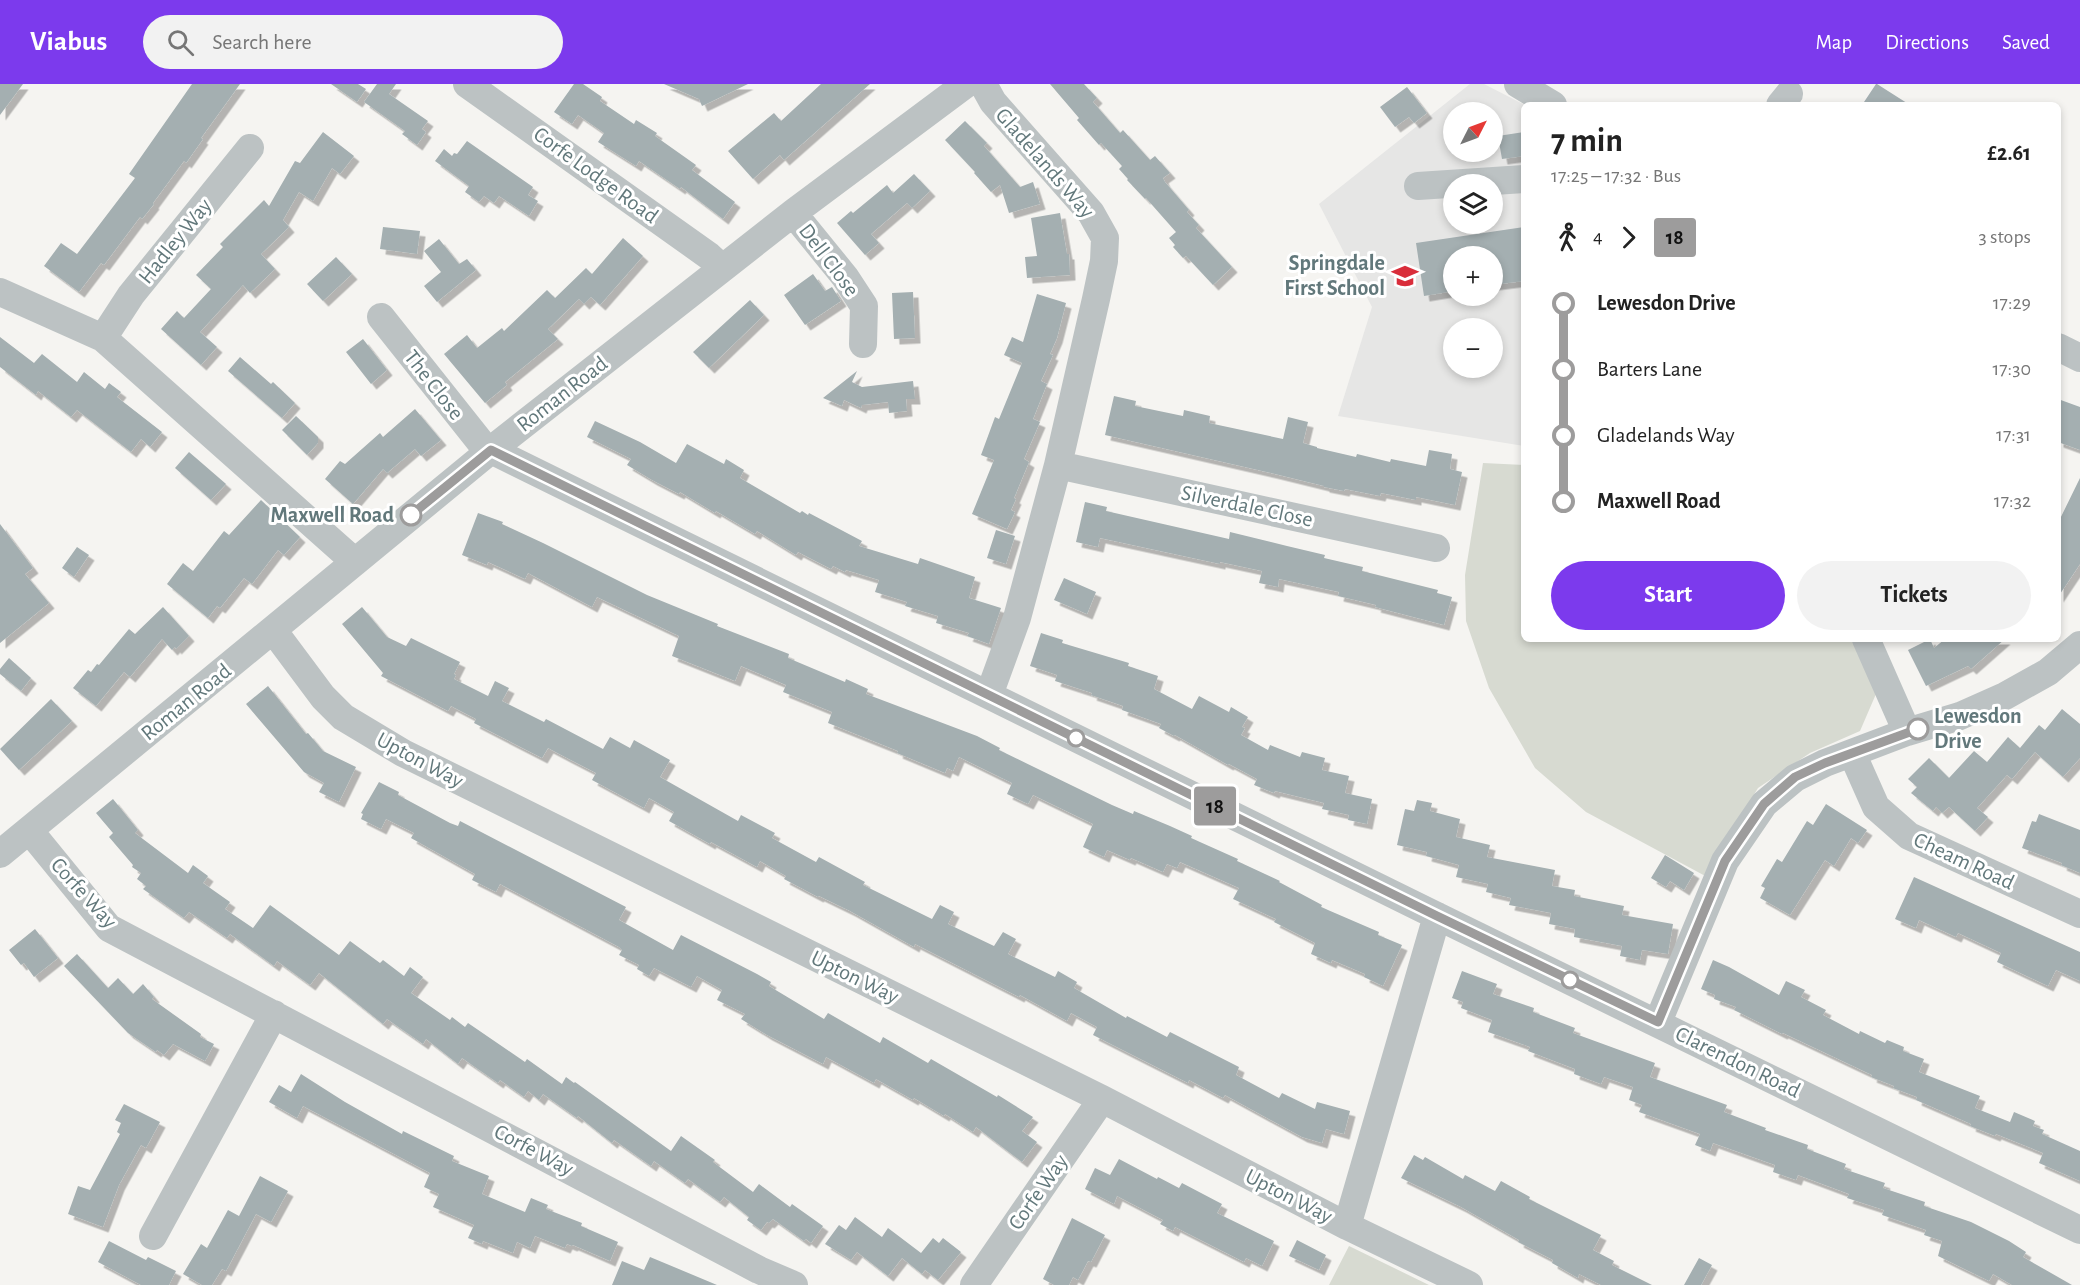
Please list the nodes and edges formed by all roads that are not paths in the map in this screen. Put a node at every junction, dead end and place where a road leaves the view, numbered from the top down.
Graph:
1 (467, 84) edge
2 (966, 84) edge
3 (983, 84) edge
4 (1518, 84) edge
5 (1548, 102) edge
6 (250, 148) dead end
7 (1521, 179) edge
8 (1418, 186) dead end
9 (793, 213) junction
10 (722, 268) junction
11 (0, 292) edge
12 (381, 317) dead end
13 (103, 338) junction
14 (863, 344) dead end
15 (2061, 348) edge
16 (2080, 357) edge
17 (490, 451) junction
18 (1058, 465) junction
19 (1436, 548) dead end
20 (355, 562) junction
21 (273, 630) junction
22 (1867, 642) edge
23 (2080, 645) edge
24 (989, 695) junction
25 (1907, 732) junction
26 (1851, 753) junction
27 (29, 830) junction
28 (0, 854) edge
29 (2080, 914) edge
30 (1437, 916) junction
31 (274, 1014) junction
32 (1658, 1022) junction
33 (1102, 1099) junction
34 (1347, 1226) junction
35 (2080, 1230) edge
36 (153, 1236) dead end
37 (794, 1285) edge
38 (974, 1285) edge
39 (1469, 1285) edge

1 - 10 street, Corfe Lodge Road
2 - 9 street, Roman Road
3 - 18 street, Gladelands Way
4 - 5 street
6 - 13 street, Hadley Way
7 - 8 street
9 - 10 street, Roman Road
9 - 14 street, Dell Close
10 - 17 street, Roman Road
11 - 13 street
12 - 17 street, The Close
13 - 20 street
15 - 16 street
17 - 20 street, Roman Road
17 - 24 street, Clarendon Road
18 - 19 street, Silverdale Close
18 - 24 street, Gladelands Way
20 - 21 street, Roman Road
21 - 27 street, Roman Road
21 - 33 street, Upton Way
22 - 25 street
23 - 25 street
24 - 30 street, Clarendon Road
25 - 26 street
26 - 29 street, Cheam Road
26 - 32 street
27 - 28 street, Roman Road
27 - 31 street, Corfe Way
30 - 32 street, Clarendon Road
30 - 34 street
31 - 36 street
31 - 37 street, Corfe Way
32 - 35 street, Clarendon Road
33 - 34 street, Upton Way
33 - 38 street, Corfe Way
34 - 39 street, Upton Way

